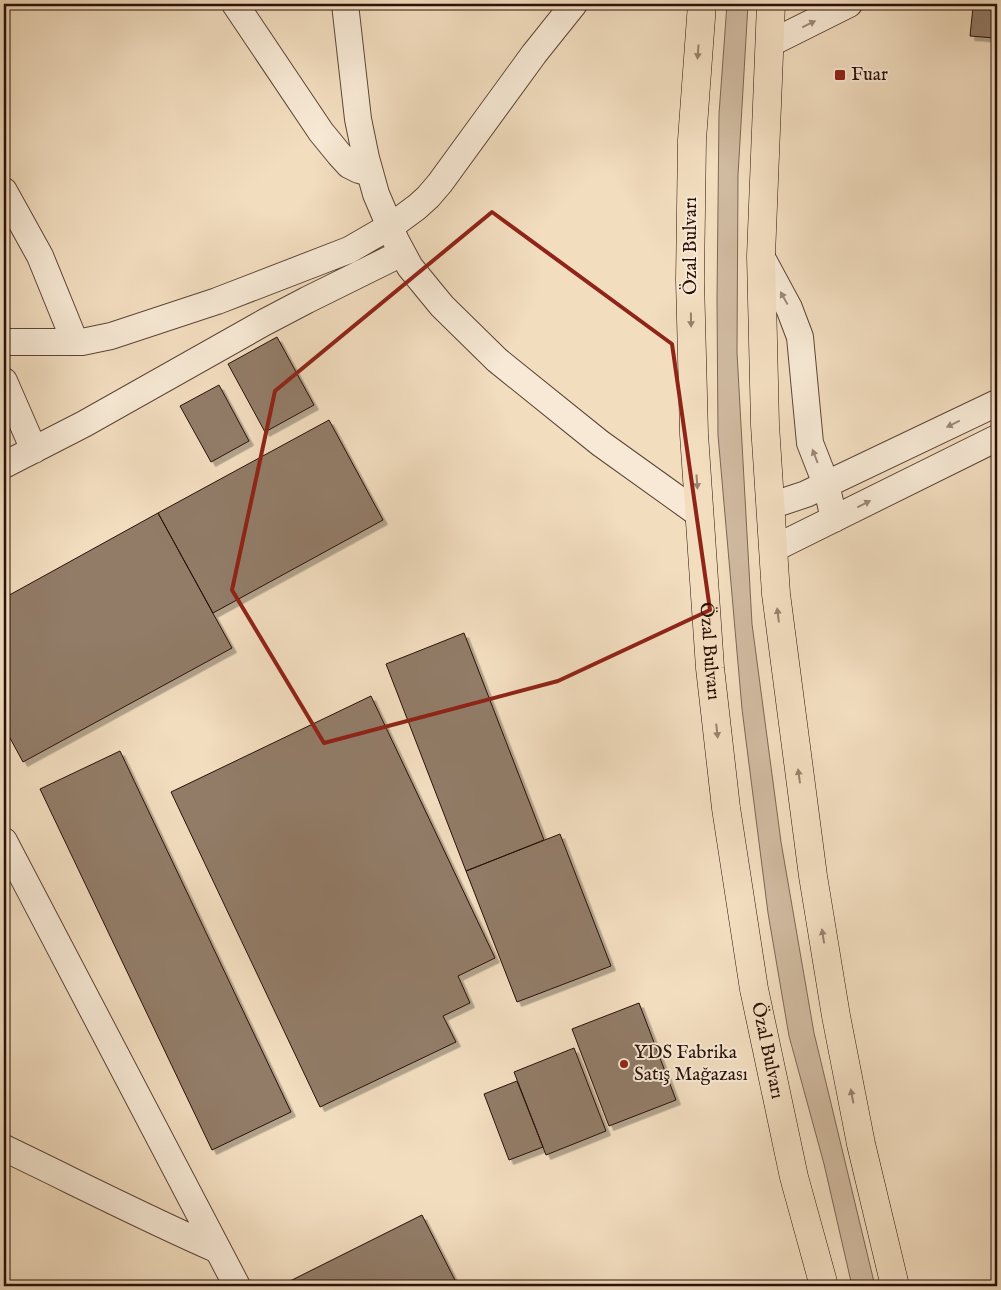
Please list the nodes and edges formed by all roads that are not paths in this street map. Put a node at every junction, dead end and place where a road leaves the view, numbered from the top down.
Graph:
1 (235, 4) edge
2 (345, 4) edge
3 (574, 4) edge
4 (702, 4) edge
5 (771, 4) edge
6 (848, 4) edge
7 (769, 44) junction
8 (370, 173) junction
9 (4, 191) edge
10 (390, 226) junction
11 (402, 253) junction
12 (761, 256) junction
13 (4, 342) edge
14 (75, 342) junction
15 (4, 381) edge
16 (997, 402) edge
17 (997, 438) edge
18 (34, 450) junction
19 (4, 466) edge
20 (826, 484) junction
21 (770, 506) junction
22 (699, 514) junction
23 (834, 519) junction
24 (773, 549) junction
25 (4, 841) edge
26 (861, 1144) junction
27 (4, 1148) edge
28 (794, 1176) junction
29 (218, 1250) junction
30 (237, 1286) edge
31 (816, 1286) edge
32 (824, 1286) edge
33 (896, 1286) edge
34 (914, 1286) edge

1 - 8 street
2 - 8 street
3 - 10 street
4 -> 22 highway, Özal Bulvarı
5 - 7 highway
7 -> 6 street
7 - 12 highway
8 - 10 street
9 - 14 street
10 - 11 street
10 - 14 street
11 - 18 street
11 - 22 street
20 -> 12 street
12 - 21 highway
13 - 14 street
15 - 18 street
16 -> 20 street
23 -> 17 street
18 - 19 street
20 - 21 street
20 - 23 street
21 - 24 highway
22 -> 28 highway, Özal Bulvarı
23 - 24 street
26 -> 24 highway
25 - 29 street
26 - 33 highway
26 - 34 highway
27 - 29 street
28 - 31 highway
28 - 32 highway, Özal Bulvarı
29 - 30 street

